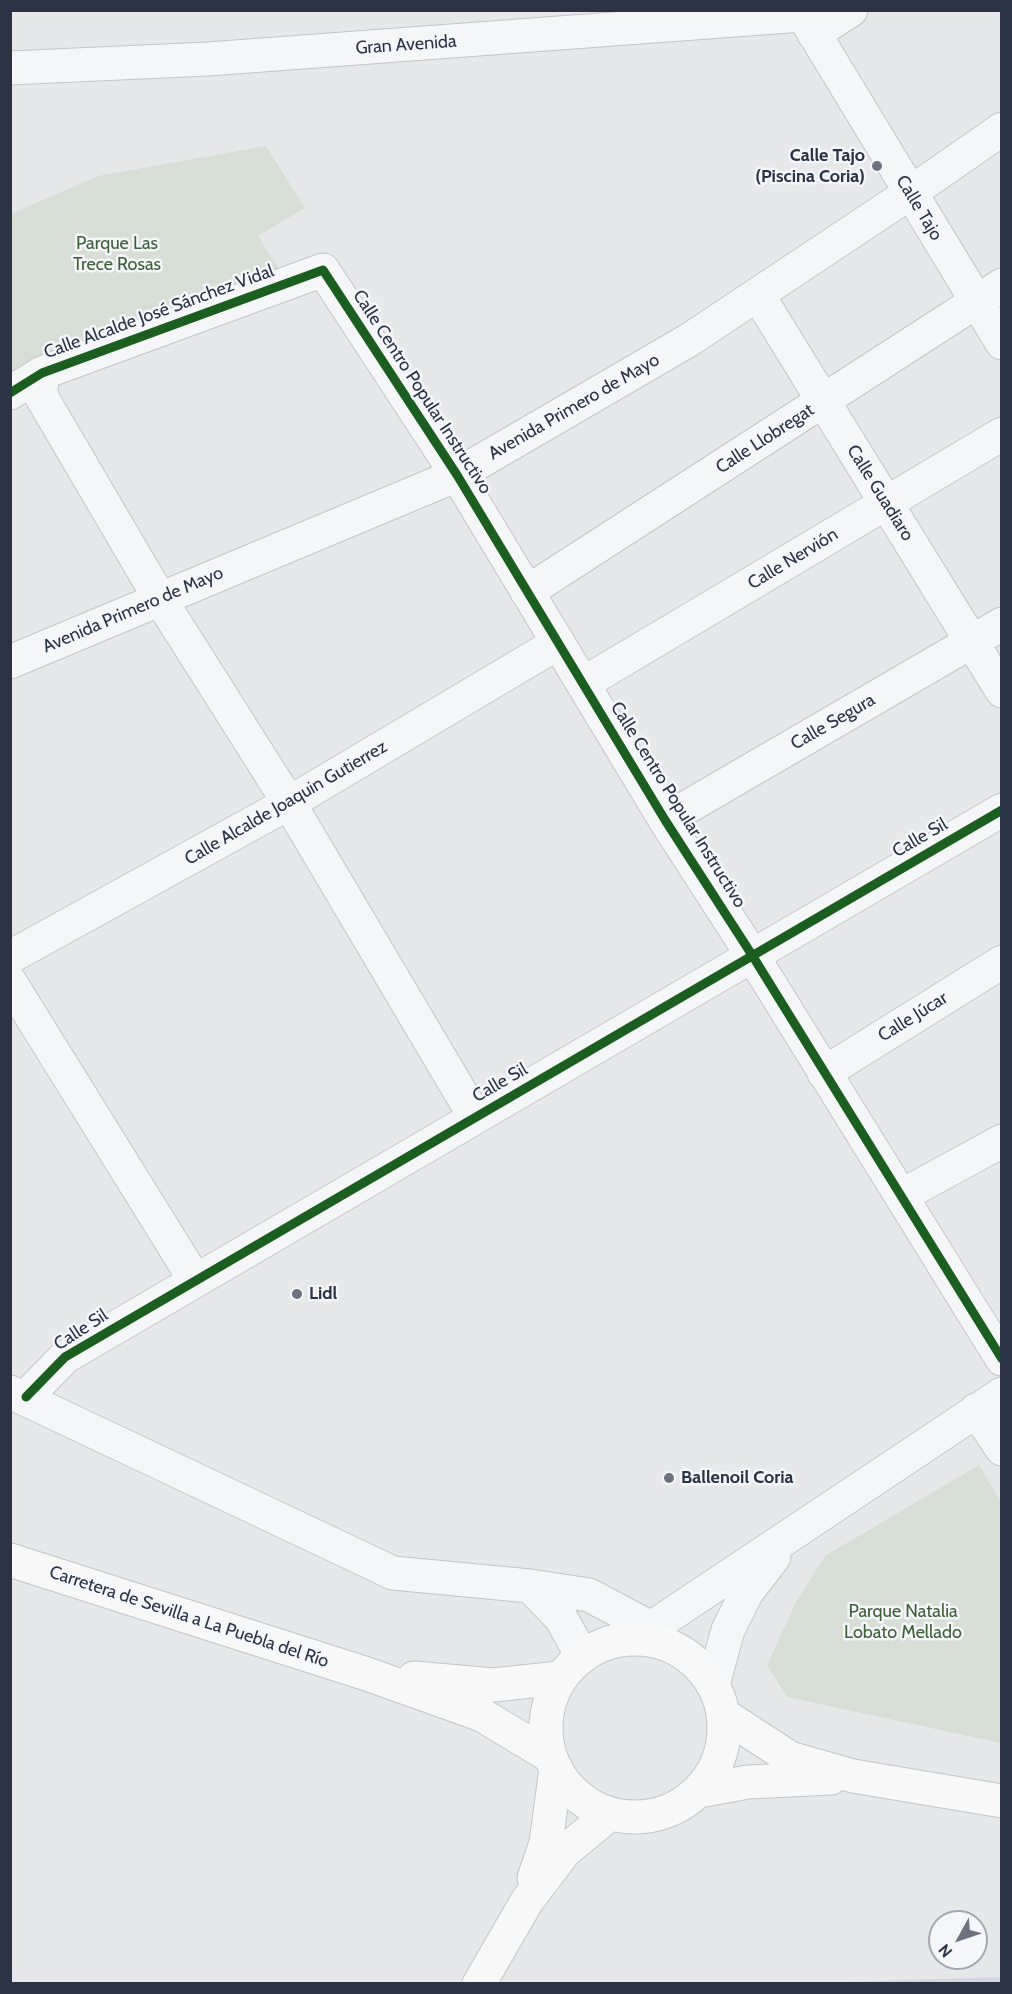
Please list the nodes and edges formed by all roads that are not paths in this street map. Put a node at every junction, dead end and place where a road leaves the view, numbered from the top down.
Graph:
1 (851, 10) edge
2 (805, 20) edge
3 (10, 68) edge
4 (1002, 129) edge
5 (910, 193) junction
6 (323, 270) joint
7 (989, 293) edge
8 (758, 295) junction
9 (1002, 343) edge
10 (42, 373) junction
11 (10, 393) edge
12 (824, 401) junction
13 (1002, 434) edge
14 (457, 475) junction
15 (887, 504) junction
16 (527, 592) junction
17 (160, 599) junction
18 (1002, 624) edge
19 (973, 641) junction
20 (558, 643) junction
21 (10, 662) edge
22 (584, 682) junction
23 (1002, 691) edge
24 (290, 803) junction
25 (1002, 810) edge
26 (665, 820) junction
27 (752, 955) junction
28 (10, 957) edge
29 (1002, 962) edge
30 (10, 982) edge
31 (824, 1072) junction
32 (475, 1117) junction
33 (1002, 1141) edge
34 (901, 1196) junction
35 (195, 1280) junction
36 (1002, 1359) edge
37 (18, 1395) edge
38 (989, 1402) edge
39 (1002, 1449) edge
40 (792, 1534) junction
41 (10, 1560) edge
42 (530, 1586) junction
43 (651, 1637) junction
44 (571, 1667) junction
45 (367, 1674) junction
46 (719, 1700) junction
47 (553, 1762) junction
48 (853, 1776) junction
49 (699, 1791) junction
50 (1002, 1801) edge
51 (610, 1814) junction
52 (526, 1900) junction
53 (479, 1983) edge

1 - 2 street
2 - 3 street, Gran Avenida
2 - 5 street, Calle Tajo
4 - 5 street, Avenida Primero de Mayo
5 - 7 street, Calle Tajo
5 - 8 street, Avenida Primero de Mayo
6 - 10 street, Calle Alcalde José Sánchez Vidal
6 - 14 street, Calle Centro Popular Instructivo
7 - 9 street, Calle Tajo
7 - 12 street, Calle Llobregat
8 - 12 street, Calle Guadiaro
8 - 14 street, Avenida Primero de Mayo
10 - 11 street, Calle Alcalde José Sánchez Vidal
10 - 17 street
12 - 15 street, Calle Guadiaro
12 - 16 street, Calle Llobregat
13 - 15 street, Calle Nervión
14 - 16 street, Calle Centro Popular Instructivo
14 - 17 street, Avenida Primero de Mayo
15 - 19 street, Calle Guadiaro
15 - 22 street, Calle Nervión
16 - 20 street, Calle Centro Popular Instructivo
17 - 21 street, Avenida Primero de Mayo
17 - 24 street
18 - 19 street, Calle Segura
19 - 23 street, Calle Guadiaro
19 - 26 street, Calle Segura
20 - 22 street, Calle Centro Popular Instructivo
20 - 24 street, Calle Alcalde Joaquin Gutierrez
22 - 26 street, Calle Centro Popular Instructivo
24 - 28 street, Calle Alcalde Joaquin Gutierrez
24 - 32 street
25 - 27 street, Calle Sil
26 - 27 street, Calle Centro Popular Instructivo
27 - 31 street, Calle Centro Popular Instructivo
27 - 32 street, Calle Sil
29 - 31 street, Calle Júcar
30 - 35 street
31 - 34 street, Calle Centro Popular Instructivo
32 - 35 street, Calle Sil
33 - 34 street
34 - 36 street, Calle Centro Popular Instructivo
35 - 37 street, Calle Sil
37 - 42 street
38 - 39 street
38 - 40 street
40 - 43 street
40 - 46 street
41 - 45 main road, Carretera de Sevilla a La Puebla del Río
42 - 43 street
42 - 44 street
43 - 44 main road
43 - 46 main road
44 - 45 main road, Carretera de Sevilla a La Puebla del Río
44 - 47 main road
45 - 47 main road, Carretera de Sevilla a La Puebla del Río
46 - 48 main road
46 - 49 main road
47 - 51 main road
47 - 52 main road
48 - 49 main road
48 - 50 main road
49 - 51 main road
51 - 52 main road
52 - 53 main road

